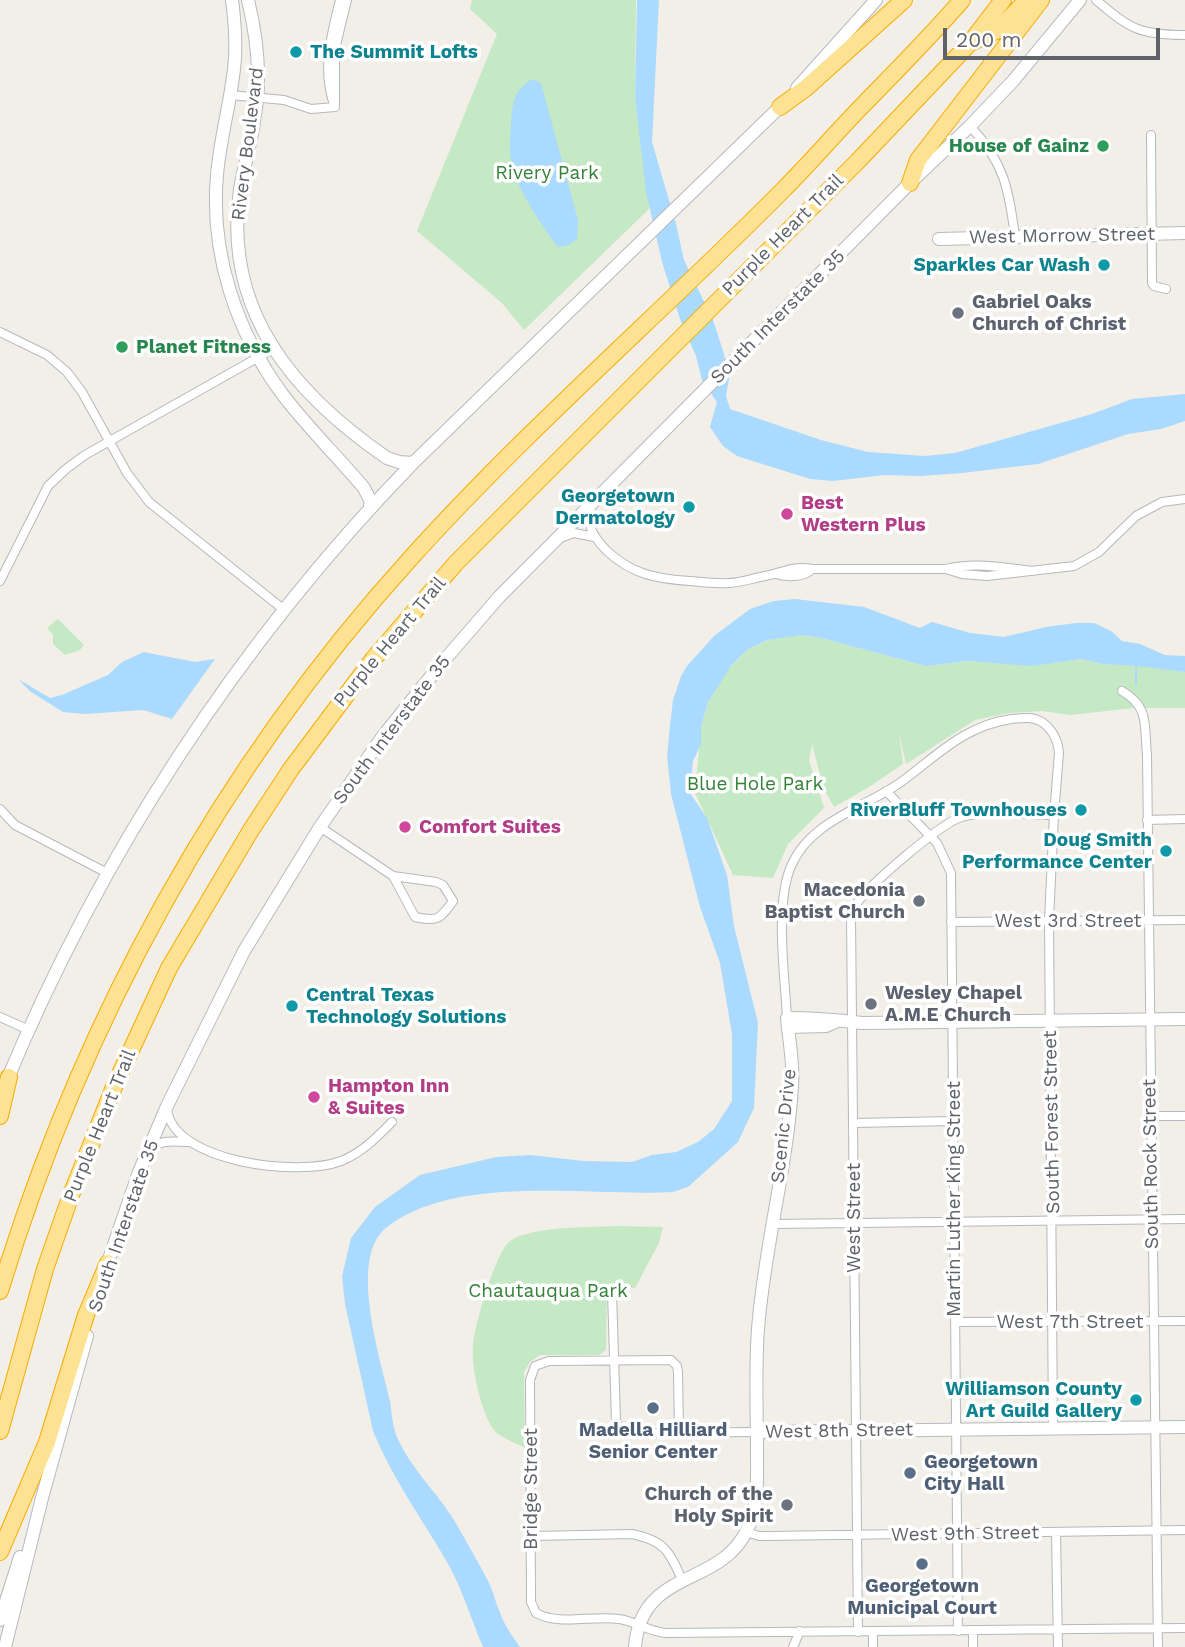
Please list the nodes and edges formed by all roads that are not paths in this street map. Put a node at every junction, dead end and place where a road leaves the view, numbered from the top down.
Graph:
1 (232, 0) edge
2 (248, 0) edge
3 (340, 0) edge
4 (346, 0) edge
5 (876, 0) edge
6 (904, 0) edge
7 (962, 0) edge
8 (1003, 0) edge
9 (1027, 0) edge
10 (1041, 0) edge
11 (1080, 0) edge
12 (1096, 0) edge
13 (1185, 34) edge
14 (970, 43) junction
15 (230, 94) junction
16 (258, 98) junction
17 (335, 107) junction
18 (776, 112) junction
19 (970, 126) junction
20 (1151, 135) dead end
21 (910, 183) junction
22 (238, 229) junction
23 (218, 231) junction
24 (1185, 233) edge
25 (1152, 234) junction
26 (1015, 237) junction
27 (939, 239) dead end
28 (1166, 289) dead end
29 (0, 332) edge
30 (274, 349) junction
31 (259, 358) junction
32 (110, 442) junction
33 (413, 463) junction
34 (1185, 499) edge
35 (593, 501) junction
36 (370, 506) junction
37 (594, 537) junction
38 (554, 541) junction
39 (0, 581) edge
40 (283, 609) junction
41 (1122, 691) dead end
42 (886, 791) junction
43 (0, 809) edge
44 (1054, 815) junction
45 (1185, 819) edge
46 (1147, 820) junction
47 (320, 827) junction
48 (929, 836) junction
49 (109, 874) junction
50 (393, 876) junction
51 (1049, 920) junction
52 (1149, 920) junction
53 (1185, 920) edge
54 (951, 922) junction
55 (0, 1017) edge
56 (1150, 1019) junction
57 (1185, 1019) edge
58 (1050, 1020) junction
59 (853, 1022) junction
60 (952, 1022) junction
61 (788, 1023) junction
62 (29, 1030) junction
63 (9, 1077) junction
64 (0, 1098) edge
65 (167, 1106) junction
66 (0, 1116) edge
67 (1150, 1116) junction
68 (1185, 1116) edge
69 (953, 1121) junction
70 (392, 1122) dead end
71 (854, 1123) junction
72 (190, 1142) junction
73 (147, 1153) junction
74 (1053, 1219) junction
75 (1152, 1219) junction
76 (1185, 1219) edge
77 (954, 1221) junction
78 (854, 1223) junction
79 (773, 1224) junction
80 (107, 1263) junction
81 (0, 1291) edge
82 (612, 1292) dead end
83 (1053, 1321) junction
84 (1185, 1321) edge
85 (955, 1322) junction
86 (1154, 1322) junction
87 (612, 1359) junction
88 (1185, 1427) edge
89 (1156, 1428) junction
90 (1053, 1429) junction
91 (956, 1430) junction
92 (856, 1431) junction
93 (0, 1432) edge
94 (757, 1432) junction
95 (680, 1433) junction
96 (42, 1498) junction
97 (1185, 1530) edge
98 (1157, 1531) junction
99 (747, 1532) junction
100 (1056, 1533) junction
101 (957, 1534) junction
102 (858, 1535) junction
103 (532, 1536) junction
104 (0, 1552) edge
105 (682, 1580) junction
106 (0, 1620) edge
107 (638, 1626) junction
108 (1158, 1628) junction
109 (1185, 1628) edge
110 (1058, 1630) junction
111 (972, 1631) junction
112 (800, 1632) junction
113 (858, 1632) junction
114 (873, 1632) junction
115 (958, 1632) junction
116 (5, 1647) edge
117 (635, 1647) edge
118 (793, 1647) edge
119 (873, 1647) edge
120 (973, 1647) edge
121 (1058, 1647) edge
122 (1158, 1647) edge

1 - 15 main road, Rivery Boulevard
2 - 16 main road, Rivery Boulevard
3 - 17 street
4 - 17 street
5 - 18 main road
6 - 18 highway
7 - 81 highway, Purple Heart Trail
8 - 14 highway, Purple Heart Trail
9 - 14 highway
10 - 21 highway
11 - 19 main road, South Interstate 35
12 - 13 street
14 - 93 highway, Purple Heart Trail
15 - 16 street
15 - 23 main road, Rivery Boulevard
16 - 17 street
16 - 22 main road, Rivery Boulevard
18 - 33 main road
19 - 21 main road, South Interstate 35
19 - 26 street
20 - 25 street
21 - 35 main road, South Interstate 35
22 - 23 street
22 - 30 main road, Rivery Boulevard
23 - 31 main road, Rivery Boulevard
24 - 25 main road, West Morrow Street
25 - 26 main road, West Morrow Street
25 - 28 street
26 - 27 main road, West Morrow Street
29 - 32 street
30 - 31 street
30 - 33 main road, Rivery Boulevard
31 - 32 street
31 - 36 main road, Rivery Boulevard
32 - 39 street
32 - 40 street
33 - 36 main road
34 - 37 street
35 - 37 street
35 - 38 main road, South Interstate 35
36 - 40 main road
37 - 38 street
38 - 47 main road, South Interstate 35
40 - 49 main road
41 - 46 street, South Rock Street
42 - 44 street, Scenic Drive
42 - 48 street, Martin Luther King Street
42 - 61 street, Scenic Drive
43 - 49 street
44 - 48 street, West Street
44 - 51 street, South Forest Street
45 - 46 street
46 - 52 street, South Rock Street
47 - 50 street
47 - 65 main road, South Interstate 35
48 - 54 street, Martin Luther King Street
48 - 59 street, West Street
49 - 62 main road
50 - 50 street
51 - 52 street, West 3rd Street
51 - 54 street, West 3rd Street
51 - 58 street, South Forest Street
52 - 53 street, West 3rd Street
52 - 56 street, South Rock Street
54 - 60 street, Martin Luther King Street
55 - 62 street
56 - 57 main road
56 - 58 main road
56 - 67 street, South Rock Street
58 - 60 main road
58 - 74 street, South Forest Street
59 - 60 main road
59 - 61 main road
59 - 71 street, West Street
60 - 69 street, Martin Luther King Street
61 - 79 main road, Scenic Drive
62 - 63 main road
63 - 64 main road
63 - 66 highway
65 - 72 street
65 - 73 main road, South Interstate 35
67 - 68 street
67 - 75 street, South Rock Street
69 - 71 street
69 - 77 street, Martin Luther King Street
70 - 72 street
71 - 78 street, West Street
72 - 73 street
73 - 80 main road, South Interstate 35
74 - 75 street
74 - 77 street
74 - 83 street, South Forest Street
75 - 76 street
75 - 86 street, South Rock Street
77 - 78 street
77 - 85 street, Martin Luther King Street
78 - 79 street
78 - 92 street, West Street
79 - 94 main road, Scenic Drive
80 - 96 main road, South Interstate 35
80 - 104 highway
82 - 87 street
83 - 85 street, West 7th Street
83 - 86 street, West 7th Street
83 - 90 street, South Forest Street
84 - 86 street, West 7th Street
85 - 91 street, Martin Luther King Street
86 - 89 street, South Rock Street
87 - 95 street, West 8th Street
87 - 95 street
87 - 103 street, Bridge Street
88 - 89 main road, West 8th Street
89 - 90 main road, West 8th Street
89 - 98 street, South Rock Street
90 - 91 main road, West 8th Street
91 - 92 main road, West 8th Street
91 - 101 street, Martin Luther King Street
92 - 94 main road, West 8th Street
92 - 102 street, West Street
94 - 95 street, West 8th Street
94 - 99 main road, Scenic Drive
96 - 106 main road
96 - 116 main road, South Interstate 35
97 - 98 street, West 9th Street
98 - 100 street, West 9th Street
98 - 108 street, South Rock Street
99 - 102 street, West 9th Street
99 - 105 main road, Scenic Drive
100 - 101 street, West 9th Street
100 - 110 street
101 - 102 street, West 9th Street
101 - 115 street, Martin Luther King Street
102 - 113 street, West Street
103 - 105 street
103 - 107 street, Bridge Street
105 - 107 main road, Scenic Drive
107 - 112 street
107 - 117 main road, Scenic Drive
108 - 109 street
108 - 110 street
108 - 122 street, South Rock Street
110 - 111 street
110 - 121 street
111 - 115 street
111 - 120 street
112 - 113 street
112 - 118 street
113 - 114 street
114 - 115 street
114 - 119 street

